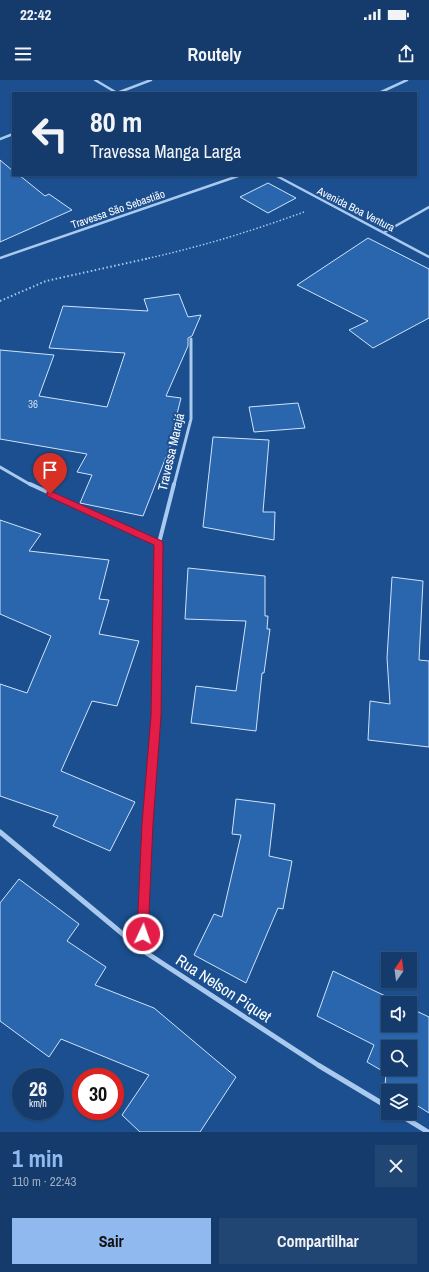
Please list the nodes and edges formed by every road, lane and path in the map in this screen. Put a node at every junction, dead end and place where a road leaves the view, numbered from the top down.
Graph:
1 (95, 80) edge
2 (151, 80) edge
3 (407, 80) edge
4 (115, 92) edge
5 (120, 92) edge
6 (381, 92) edge
7 (12, 134) edge
8 (0, 139) edge
9 (238, 176) edge
10 (277, 176) edge
11 (327, 204) junction
12 (429, 207) edge
13 (385, 232) junction
14 (429, 257) edge
15 (0, 258) edge
16 (0, 301) edge
17 (191, 340) dead end
18 (0, 467) edge
19 (159, 544) junction
20 (0, 832) edge
21 (142, 950) junction
22 (381, 1103) edge
23 (408, 1120) edge
24 (428, 1132) edge

1 - 4 street
2 - 5 street
3 - 6 street
7 - 8 street
9 - 15 street, Travessa São Sebastião
10 - 11 street, Avenida Boa Ventura
11 - 13 street, Avenida Boa Ventura
11 - 16 path
12 - 13 street
13 - 14 street, Avenida Boa Ventura
17 - 19 street, Travessa Marajá
18 - 19 street
19 - 21 street, Travessa Marajá
20 - 21 street, Rua Nelson Piquet
21 - 22 street, Rua Nelson Piquet
23 - 24 street

